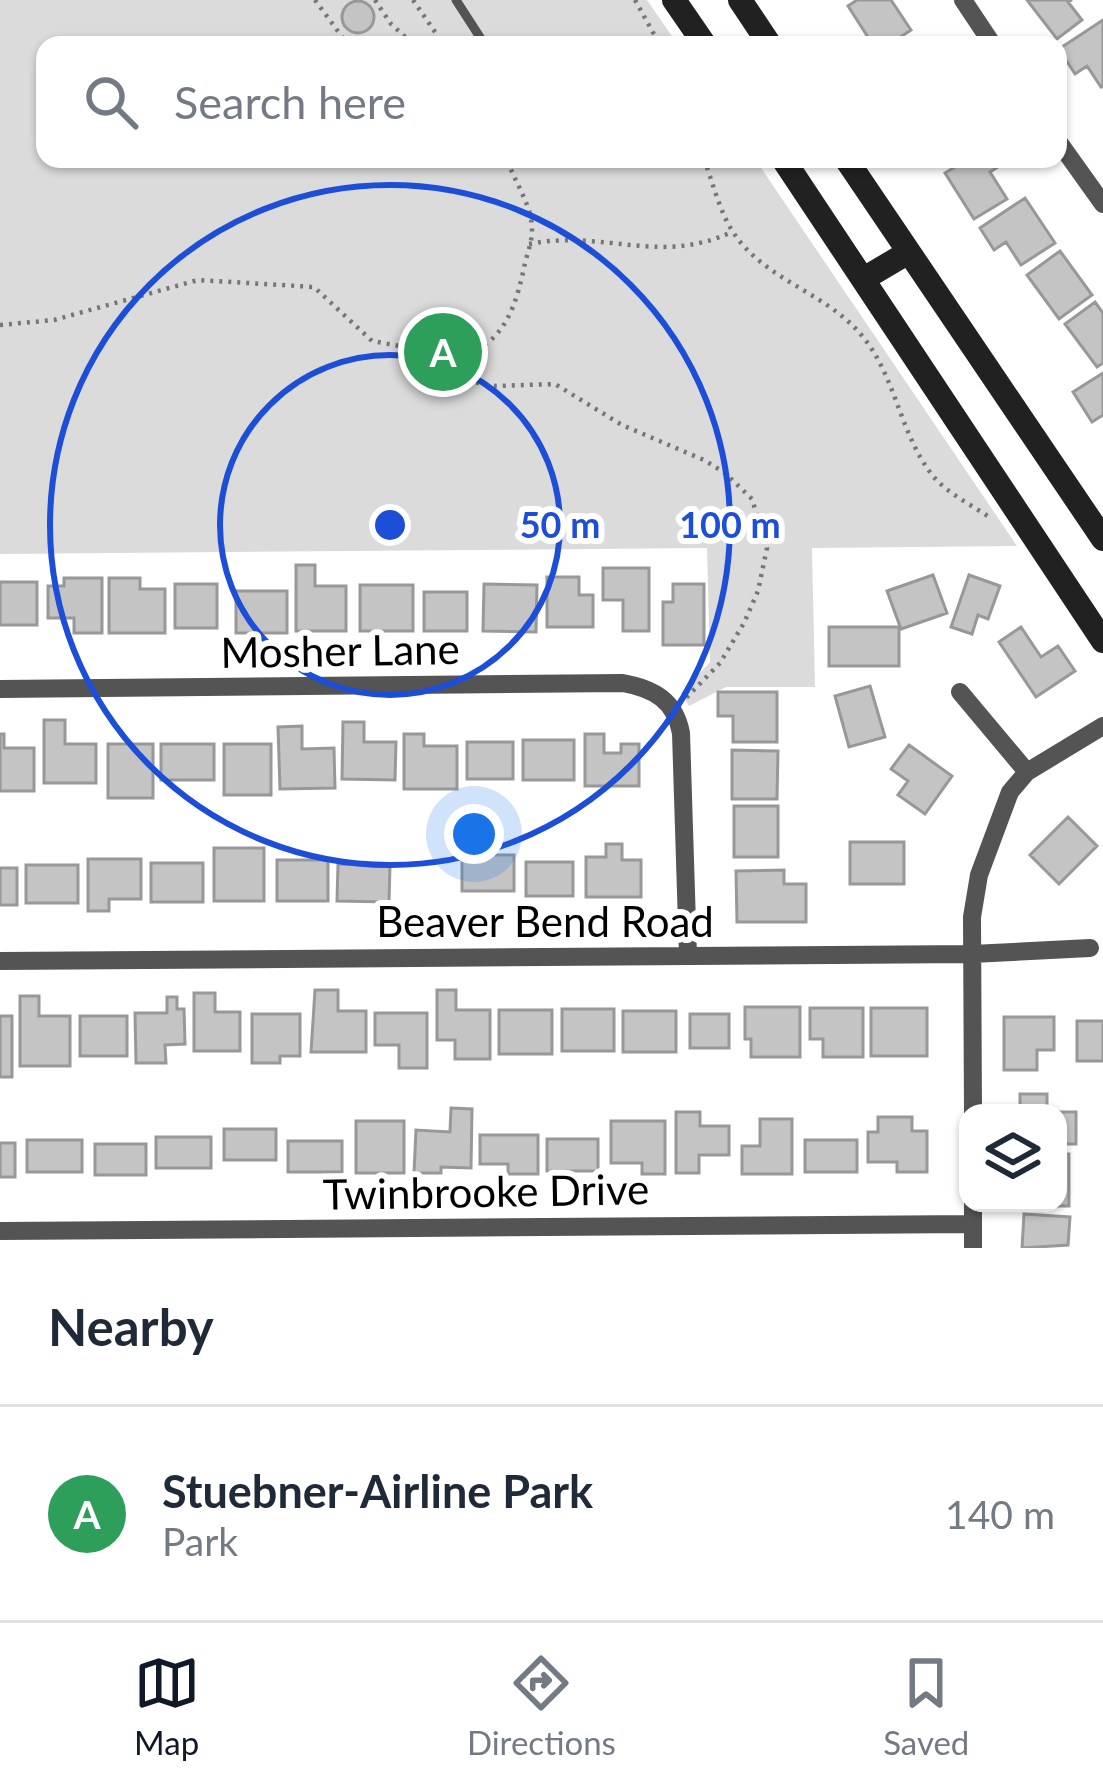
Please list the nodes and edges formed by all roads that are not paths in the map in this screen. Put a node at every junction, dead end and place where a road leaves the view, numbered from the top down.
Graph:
1 (456, 0) edge
2 (674, 0) edge
3 (740, 0) edge
4 (963, 0) edge
5 (479, 36) edge
6 (699, 36) edge
7 (764, 36) edge
8 (987, 36) edge
9 (1067, 154) edge
10 (789, 168) edge
11 (852, 168) edge
12 (1103, 204) edge
13 (909, 252) junction
14 (865, 278) junction
15 (1103, 539) edge
16 (1103, 641) edge
17 (0, 689) edge
18 (960, 692) dead end
19 (1103, 726) edge
20 (1027, 772) junction
21 (1090, 949) dead end
22 (973, 954) junction
23 (688, 956) junction
24 (0, 961) edge
25 (973, 1104) edge
26 (973, 1212) edge
27 (973, 1224) junction
28 (0, 1231) edge
29 (973, 1248) edge

1 - 5 lane
2 - 6 main road
3 - 7 main road
4 - 8 street
9 - 12 street
10 - 14 main road
11 - 13 main road
13 - 14 main road
13 - 15 main road
14 - 16 main road
17 - 23 street, Mosher Lane
18 - 20 street
19 - 20 street
20 - 22 street
21 - 22 street, Beaver Bend Road
22 - 23 street, Beaver Bend Road
22 - 25 street
23 - 24 street, Beaver Bend Road
26 - 27 street
27 - 28 street, Twinbrooke Drive
27 - 29 street

